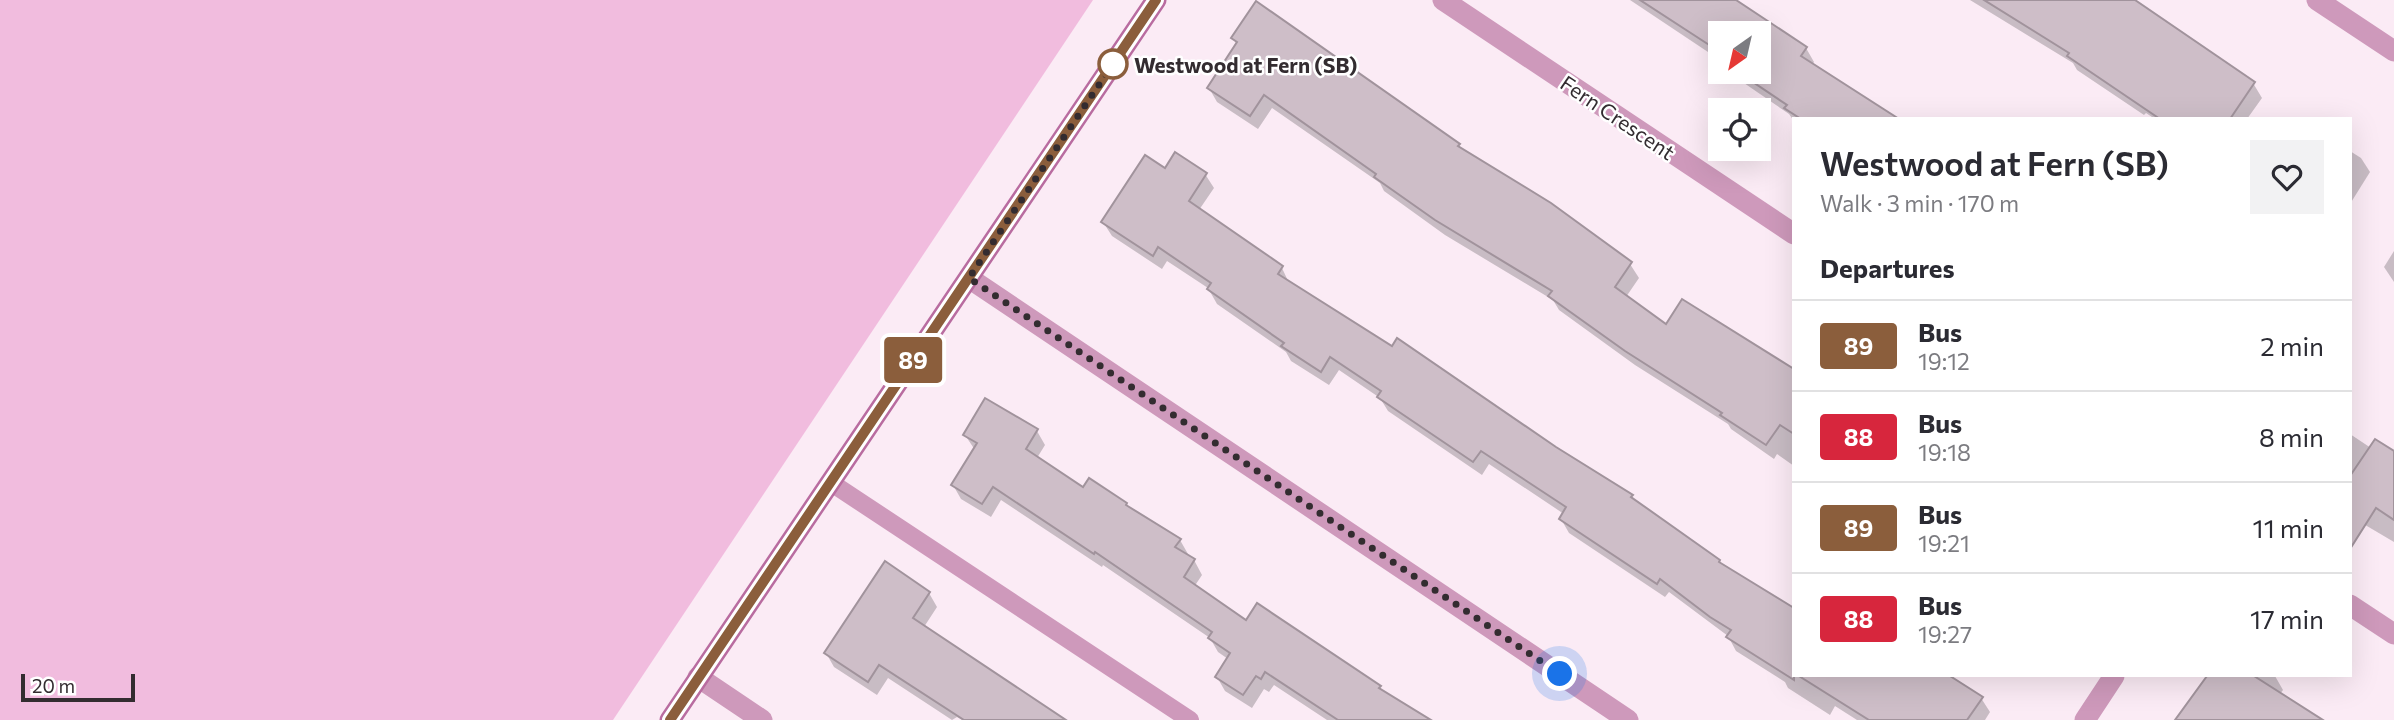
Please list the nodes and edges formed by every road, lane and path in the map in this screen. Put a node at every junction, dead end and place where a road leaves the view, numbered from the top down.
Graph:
1 (1156, 0) edge
2 (1443, 0) edge
3 (2317, 0) edge
4 (2394, 51) edge
5 (1792, 233) edge
6 (969, 278) junction
7 (830, 482) junction
8 (2352, 606) edge
9 (2394, 634) edge
10 (698, 677) junction
11 (2113, 677) edge
12 (670, 720) edge
13 (762, 720) edge
14 (1190, 720) edge
15 (1628, 720) edge
16 (2085, 720) edge

1 - 6 street
2 - 5 street, Fern Crescent
3 - 4 street
6 - 7 street
6 - 15 street
7 - 10 street
7 - 14 lane
8 - 9 street
10 - 12 street
10 - 13 street
11 - 16 street

